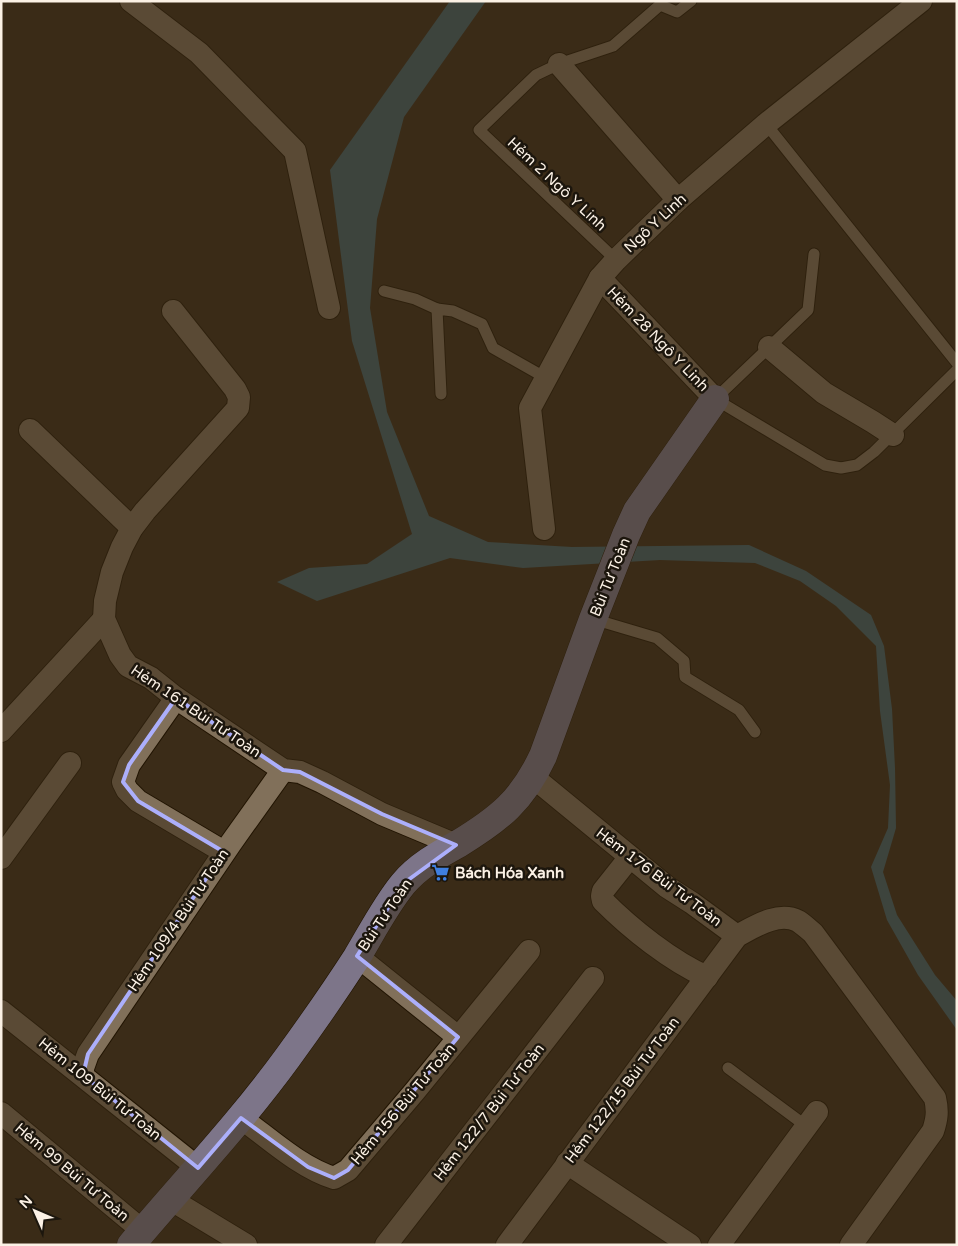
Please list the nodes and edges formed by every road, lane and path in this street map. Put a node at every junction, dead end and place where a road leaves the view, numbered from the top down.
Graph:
1 (131, 1) edge
2 (691, 1) edge
3 (921, 1) edge
4 (559, 64) junction
5 (766, 124) junction
6 (678, 200) junction
7 (814, 254) dead end
8 (616, 260) junction
9 (600, 278) junction
10 (384, 291) dead end
11 (329, 308) dead end
12 (437, 309) junction
13 (173, 311) dead end
14 (769, 347) junction
15 (957, 363) edge
16 (957, 370) edge
17 (546, 378) junction
18 (441, 394) dead end
19 (715, 399) junction
20 (30, 430) dead end
21 (892, 435) junction
22 (132, 528) junction
23 (544, 529) dead end
24 (595, 613) junction
25 (104, 619) junction
26 (176, 698) junction
27 (1, 732) edge
28 (755, 732) dead end
29 (70, 763) dead end
30 (283, 770) junction
31 (533, 778) junction
32 (456, 845) junction
33 (224, 852) junction
34 (630, 857) junction
35 (1, 858) edge
36 (737, 936) junction
37 (529, 950) dead end
38 (357, 956) junction
39 (707, 977) junction
40 (593, 978) dead end
41 (1, 1011) edge
42 (458, 1038) junction
43 (728, 1068) dead end
44 (83, 1075) junction
45 (1, 1113) edge
46 (242, 1118) junction
47 (811, 1119) joint
48 (567, 1163) junction
49 (198, 1168) junction
50 (170, 1199) junction
51 (137, 1238) edge
52 (246, 1245) edge
53 (386, 1245) edge
54 (507, 1245) edge
55 (690, 1245) edge
56 (719, 1245) edge
57 (851, 1245) edge

1 - 11 street
2 - 4 lane
3 - 5 street, Ngô Y Linh
4 - 6 street
4 - 8 lane, Hẻm 2 Ngô Y Linh
5 - 6 street, Ngô Y Linh
5 - 15 lane
6 - 8 street, Ngô Y Linh
7 - 14 lane
8 - 9 street, Ngô Y Linh
9 - 17 street, Ngô Y Linh
9 - 19 street, Hẻm 28 Ngô Y Linh
10 - 12 lane
12 - 17 lane
12 - 18 lane
13 - 22 street, Hẻm 161 Bùi Tư Toàn
14 - 19 lane
14 - 21 street
16 - 21 lane
17 - 23 street, Ngô Y Linh
19 - 21 lane
19 - 24 street, Bùi Tư Toàn
20 - 22 street
22 - 25 street, Hẻm 161 Bùi Tư Toàn
24 - 28 lane
24 - 31 street, Bùi Tư Toàn
25 - 26 street, Hẻm 161 Bùi Tư Toàn
25 - 27 street
26 - 30 street, Hẻm 161 Bùi Tư Toàn
26 - 33 street
29 - 35 street
30 - 32 street, Hẻm 161 Bùi Tư Toàn
30 - 33 street, Hẻm 109/4 Bùi Tư Toàn
31 - 32 street, Bùi Tư Toàn
31 - 34 street, Hẻm 176 Bùi Tư Toàn
32 - 38 street, Bùi Tư Toàn
33 - 44 street, Hẻm 109/4 Bùi Tư Toàn
34 - 36 street, Hẻm 176 Bùi Tư Toàn
34 - 39 street
36 - 39 street, Hẻm 122/15 Bùi Tư Toàn
36 - 57 street, Hẻm 176 Bùi Tư Toàn
37 - 42 street, Hẻm 156 Bùi Tư Toàn
38 - 42 street, Hẻm 156 Bùi Tư Toàn
38 - 46 street, Bùi Tư Toàn
39 - 48 street, Hẻm 122/15 Bùi Tư Toàn
40 - 53 street, Hẻm 122/7 Bùi Tư Toàn
41 - 44 street, Hẻm 109 Bùi Tư Toàn
42 - 46 street, Hẻm 156 Bùi Tư Toàn
43 - 47 lane
44 - 49 street, Hẻm 109 Bùi Tư Toàn
45 - 51 street, Hẻm 99 Bùi Tư Toàn
46 - 49 street, Bùi Tư Toàn
47 - 56 street
48 - 54 street, Hẻm 122/15 Bùi Tư Toàn
48 - 55 street
49 - 50 street, Bùi Tư Toàn
50 - 51 street, Bùi Tư Toàn
50 - 52 street

